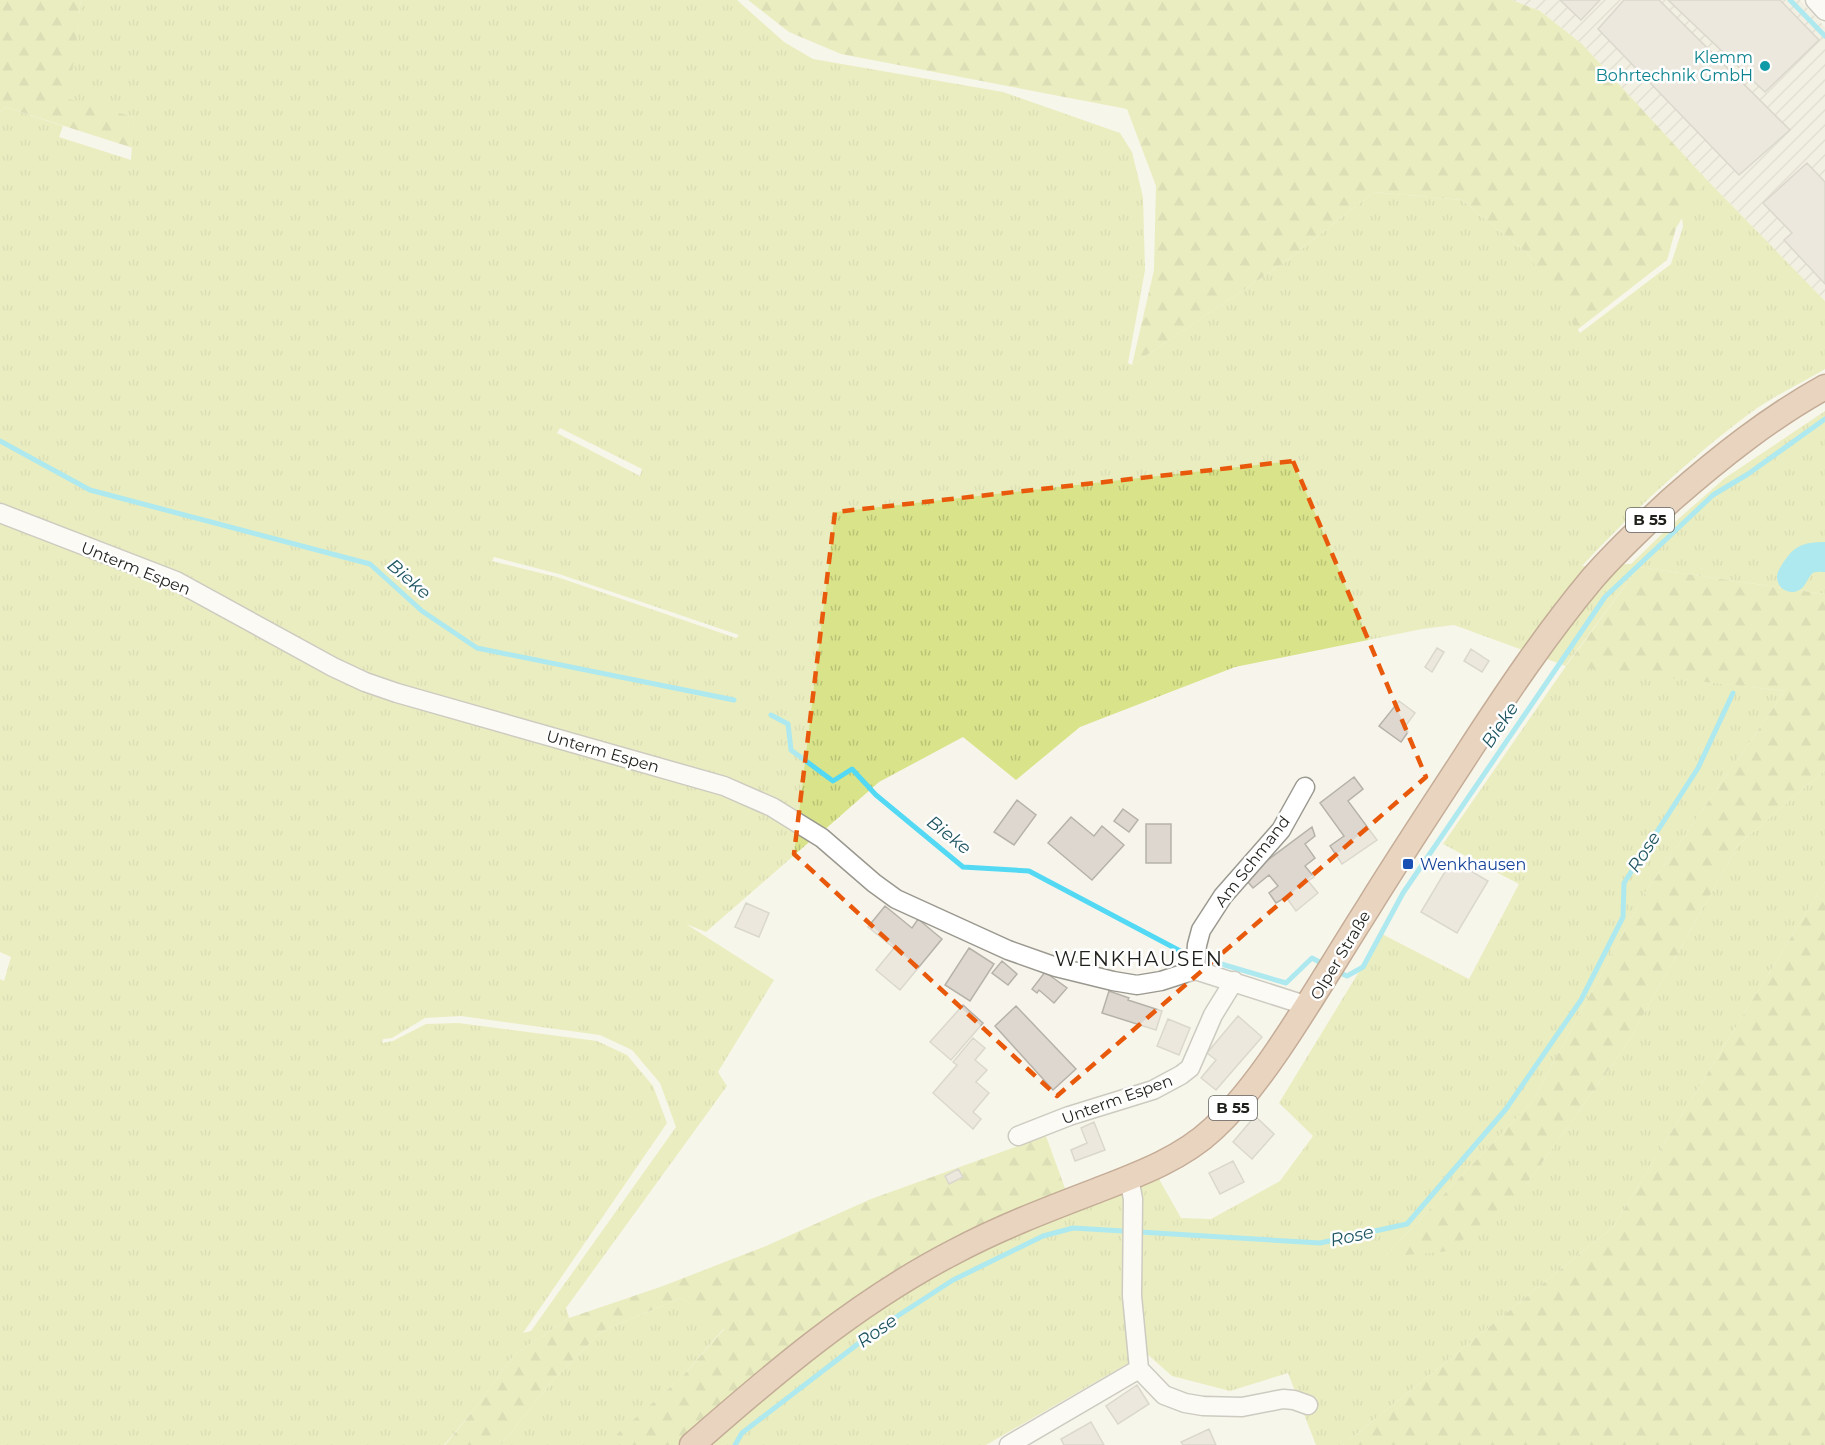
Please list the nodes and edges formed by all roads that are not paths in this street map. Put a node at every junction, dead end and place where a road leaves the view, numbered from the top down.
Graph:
1 (1815, 0) edge
2 (1825, 11) edge
3 (1825, 387) edge
4 (0, 513) edge
5 (1305, 786) dead end
6 (1195, 970) junction
7 (1234, 981) junction
8 (1308, 1006) junction
9 (1017, 1136) dead end
10 (1128, 1178) junction
11 (1139, 1369) junction
12 (1308, 1405) dead end
13 (692, 1445) edge
14 (1009, 1445) edge

1 - 2 street
3 - 8 main road, Olper Straße / B 55
4 - 6 street, Unterm Espen
5 - 6 street, Am Schmand
6 - 7 street
7 - 8 street
7 - 9 street, Unterm Espen
8 - 10 main road, Olper Straße / B 55
10 - 11 street
10 - 13 main road, B 55
11 - 12 street
11 - 14 street

